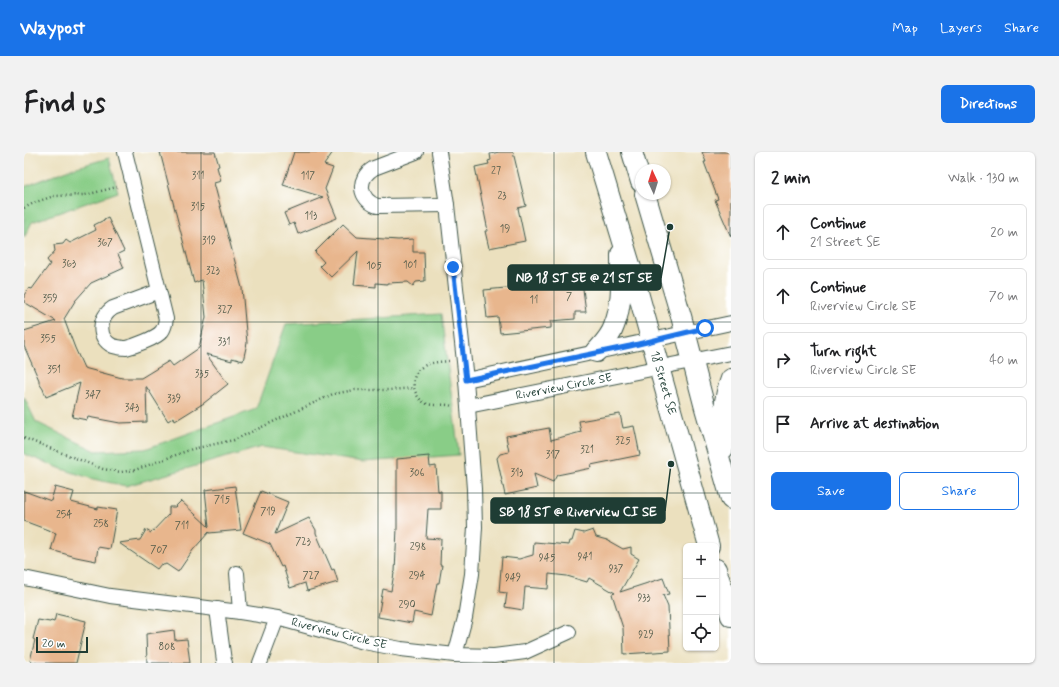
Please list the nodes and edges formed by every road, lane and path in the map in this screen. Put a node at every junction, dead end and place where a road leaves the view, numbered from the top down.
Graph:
1 (125, 152) edge
2 (416, 152) edge
3 (439, 152) edge
4 (596, 152) edge
5 (632, 152) edge
6 (636, 164) edge
7 (133, 181) junction
8 (647, 200) edge
9 (447, 205) junction
10 (24, 208) edge
11 (621, 234) junction
12 (159, 291) junction
13 (731, 323) edge
14 (685, 333) junction
15 (651, 340) junction
16 (596, 352) junction
17 (731, 353) edge
18 (450, 361) dead end
19 (692, 361) junction
20 (659, 368) junction
21 (731, 379) edge
22 (466, 380) junction
23 (414, 388) junction
24 (468, 406) junction
25 (24, 438) edge
26 (723, 469) junction
27 (731, 499) edge
28 (709, 543) edge
29 (237, 573) dead end
30 (24, 578) edge
31 (719, 578) edge
32 (217, 608) junction
33 (240, 612) junction
34 (731, 616) edge
35 (278, 618) junction
36 (569, 632) dead end
37 (455, 654) junction
38 (225, 663) edge
39 (260, 663) edge

1 - 7 street
2 - 9 street
3 - 9 street
4 - 11 main road, 18 Street SE
5 - 6 main road
7 - 10 path
7 - 12 street
8 - 14 main road
9 - 22 street
11 - 15 main road, 18 Street SE
11 - 16 main road
12 - 12 street
13 - 14 street
14 - 15 street
14 - 19 main road
15 - 16 street
15 - 20 main road, 18 Street SE
16 - 22 street
17 - 19 street, Riverview Circle SE
18 - 23 path
19 - 20 street, Riverview Circle SE
19 - 26 main road
20 - 24 street, Riverview Circle SE
20 - 28 main road, 18 Street SE
21 - 26 main road
22 - 24 street
23 - 24 path
23 - 25 path
24 - 37 street
26 - 27 main road
29 - 33 street
30 - 32 street, Riverview Circle SE
31 - 34 main road
32 - 33 street, Riverview Circle SE
32 - 38 street
33 - 35 street, Riverview Circle SE
35 - 37 street, Riverview Circle SE
35 - 39 street
36 - 37 street, Riverview Circle SE

